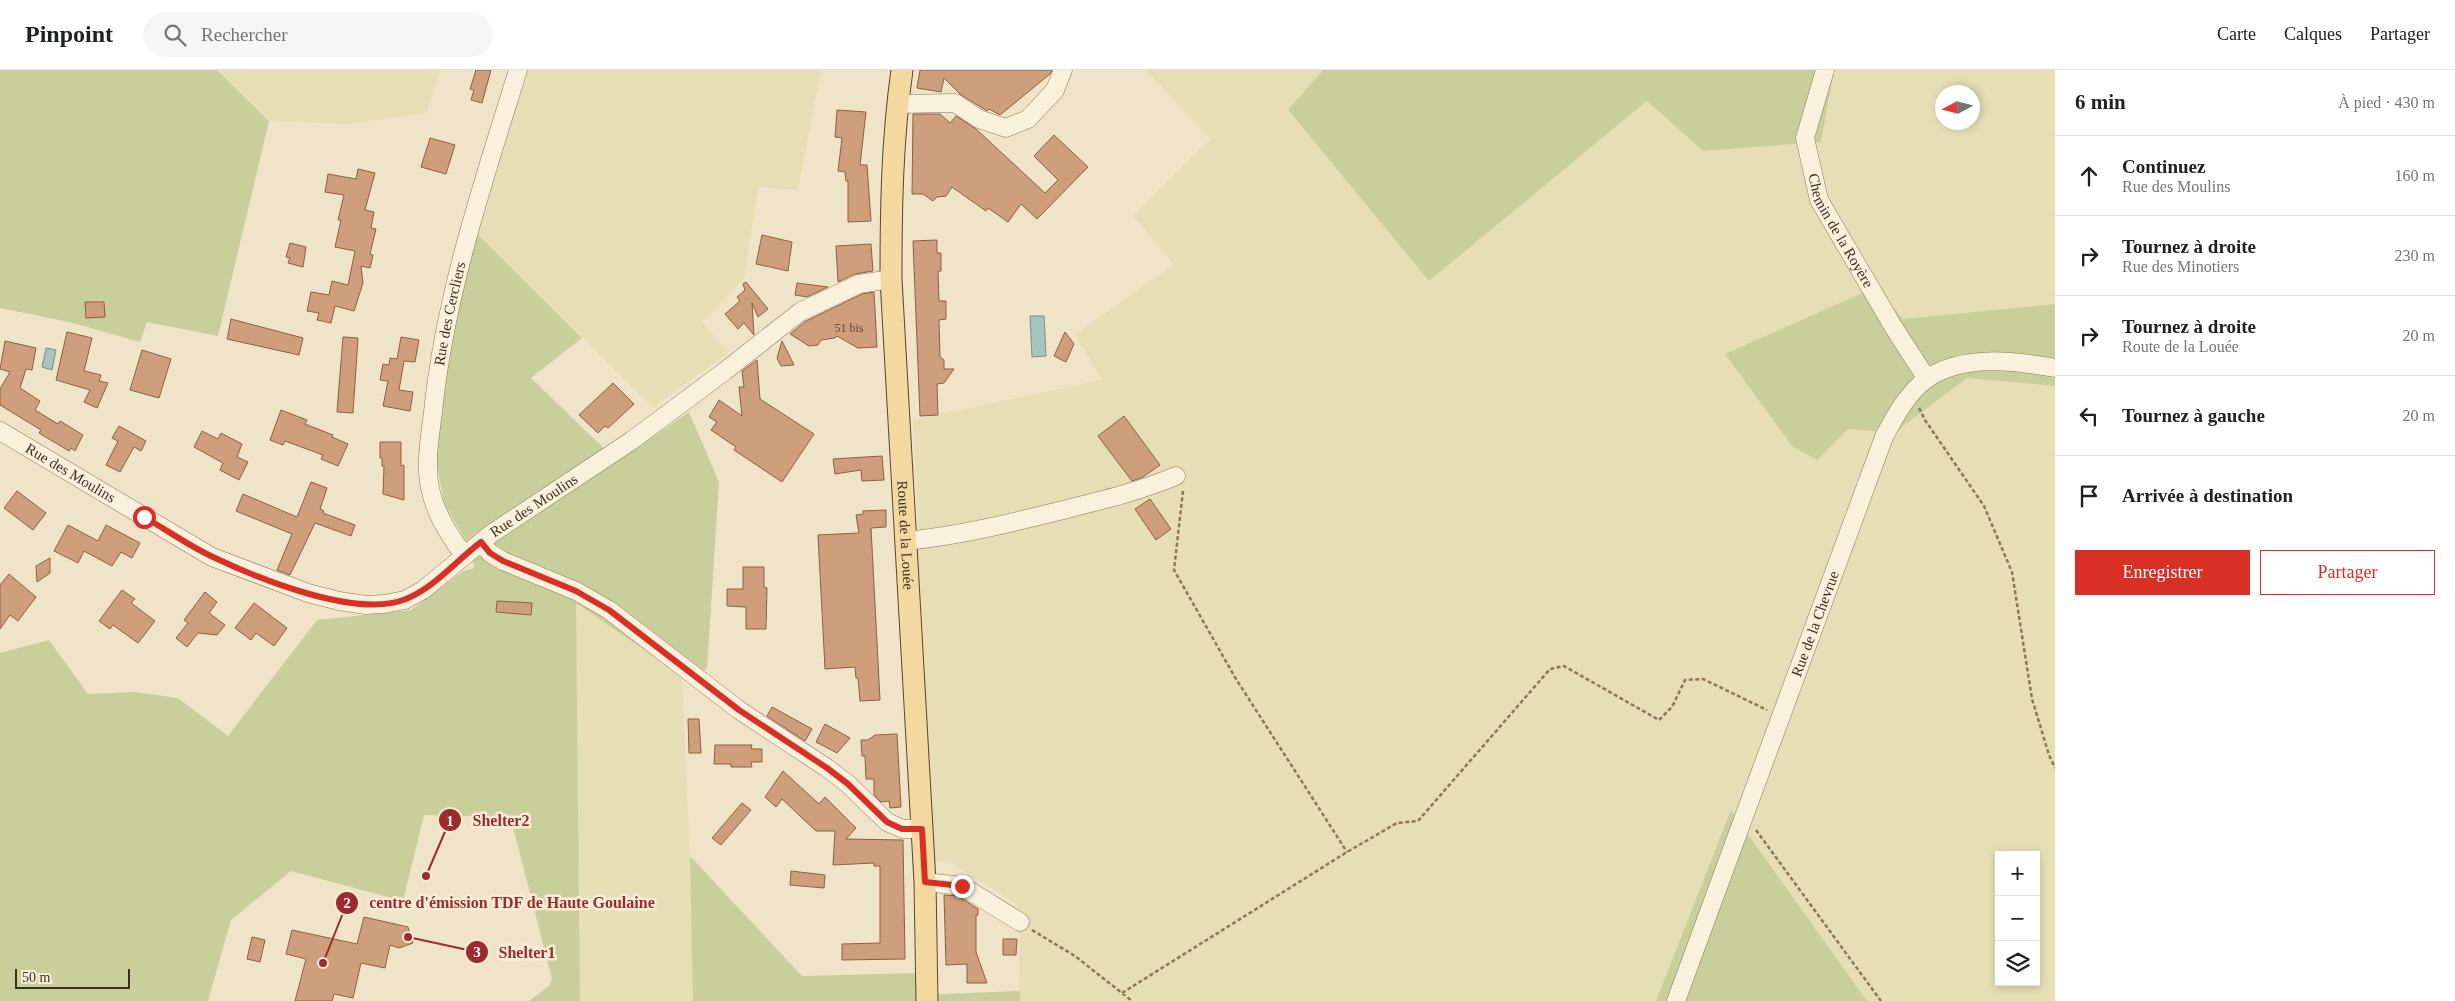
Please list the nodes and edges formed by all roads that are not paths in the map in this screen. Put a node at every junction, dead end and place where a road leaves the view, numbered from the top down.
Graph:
1 (518, 70) edge
2 (902, 70) edge
3 (1063, 70) edge
4 (1825, 70) edge
5 (897, 104) junction
6 (892, 279) junction
7 (2055, 368) edge
8 (1927, 379) junction
9 (0, 431) edge
10 (1176, 476) road end
11 (906, 541) junction
12 (481, 542) junction
13 (464, 555) junction
14 (922, 829) junction
15 (925, 882) junction
16 (1020, 922) road end
17 (927, 1001) edge
18 (1676, 1001) edge

1 - 13 street, Rue des Cercliers
2 - 5 main road, Route de la Louée
3 - 5 street
4 - 8 street, Chemin de la Royère
5 - 6 main road, Route de la Louée
6 - 11 main road, Route de la Louée
6 - 12 street, Rue des Moulins
7 - 8 street, Rue de la Chevrue
8 - 18 street, Rue de la Chevrue
9 - 13 street, Rue des Moulins
10 - 11 street
11 - 14 main road, Route de la Louée
12 - 13 street, Rue des Moulins
12 - 14 street
14 - 15 main road, Route de la Louée
15 - 16 street
15 - 17 main road, Route de la Louée

